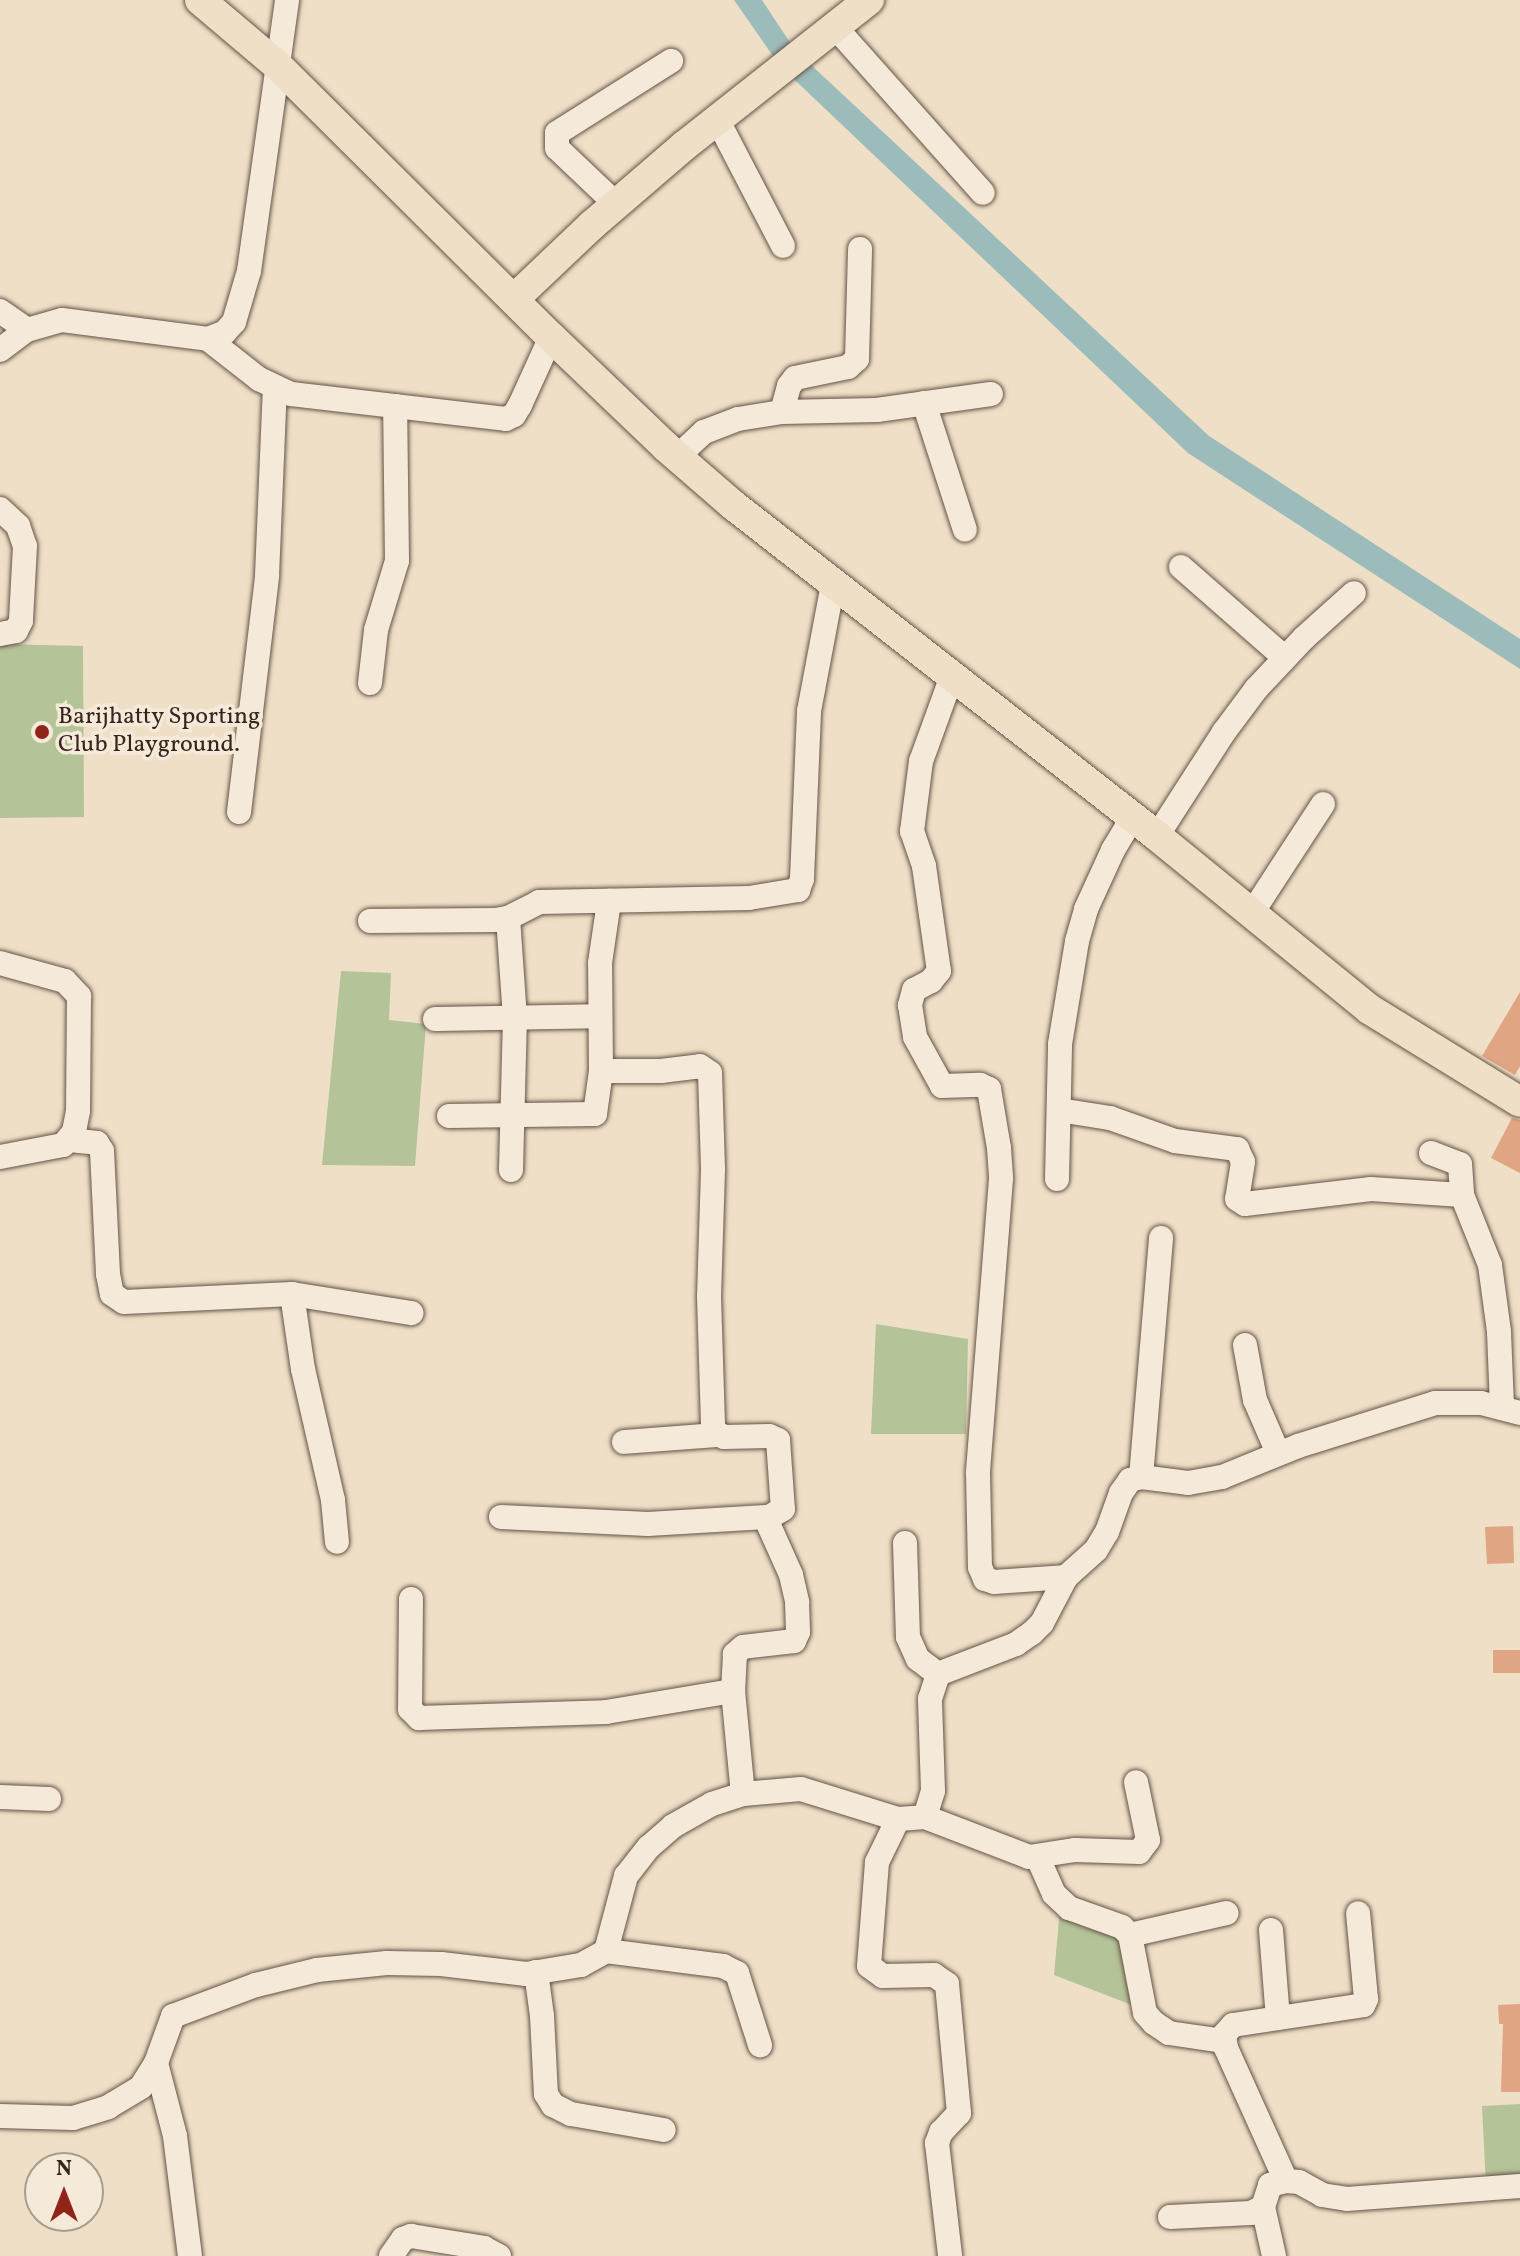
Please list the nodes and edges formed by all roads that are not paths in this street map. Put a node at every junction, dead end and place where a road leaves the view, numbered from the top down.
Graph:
1 (200, 0) edge
2 (287, 0) edge
3 (869, 0) edge
4 (835, 27) junction
5 (671, 61) dead end
6 (277, 65) junction
7 (717, 119) junction
8 (983, 193) dead end
9 (616, 204) junction
10 (783, 246) dead end
11 (860, 249) dead end
12 (514, 299) junction
13 (0, 311) edge
14 (27, 330) junction
15 (551, 337) junction
16 (208, 339) junction
17 (0, 350) edge
18 (275, 389) junction
19 (991, 394) dead end
20 (924, 403) junction
21 (395, 406) junction
22 (782, 412) junction
23 (677, 457) junction
24 (5, 520) edge
25 (965, 530) dead end
26 (1181, 567) dead end
27 (833, 584) junction
28 (1354, 593) dead end
29 (0, 634) edge
30 (1285, 658) junction
31 (952, 676) junction
32 (370, 683) dead end
33 (1323, 804) dead end
34 (239, 812) dead end
35 (1133, 817) junction
36 (1157, 836) junction
37 (609, 901) junction
38 (1252, 913) junction
39 (508, 918) junction
40 (370, 921) dead end
41 (0, 963) edge
42 (599, 1016) junction
43 (515, 1017) junction
44 (435, 1019) dead end
45 (601, 1071) junction
46 (1518, 1096) edge
47 (1059, 1110) junction
48 (449, 1116) dead end
49 (511, 1116) junction
50 (70, 1140) junction
51 (1431, 1153) dead end
52 (0, 1157) edge
53 (511, 1170) dead end
54 (1057, 1179) dead end
55 (1462, 1195) junction
56 (1161, 1238) dead end
57 (292, 1294) junction
58 (411, 1313) dead end
59 (1245, 1345) dead end
60 (1511, 1410) edge
61 (718, 1435) junction
62 (624, 1442) dead end
63 (1278, 1453) junction
64 (1141, 1477) junction
65 (501, 1517) dead end
66 (766, 1517) junction
67 (337, 1542) dead end
68 (905, 1543) dead end
69 (1066, 1577) junction
70 (411, 1599) dead end
71 (938, 1674) junction
72 (733, 1691) junction
73 (1136, 1782) dead end
74 (743, 1794) junction
75 (0, 1797) edge
76 (49, 1799) dead end
77 (925, 1817) junction
78 (898, 1819) junction
79 (1038, 1858) junction
80 (1227, 1913) dead end
81 (1358, 1913) dead end
82 (1271, 1930) dead end
83 (1130, 1935) junction
84 (606, 1951) junction
85 (536, 1972) junction
86 (1278, 2018) junction
87 (1224, 2041) junction
88 (760, 2045) dead end
89 (156, 2063) junction
90 (0, 2116) edge
91 (664, 2130) dead end
92 (1286, 2181) junction
93 (1520, 2186) edge
94 (1263, 2207) junction
95 (1170, 2217) dead end
96 (190, 2256) edge
97 (391, 2256) edge
98 (499, 2256) edge
99 (950, 2256) edge
100 (1274, 2256) edge

1 - 6 main road
2 - 6 street
3 - 4 main road
4 - 7 main road
4 - 8 street
5 - 9 street
6 - 12 main road
6 - 16 street
7 - 9 main road
7 - 10 street
9 - 12 main road
11 - 22 street
12 - 15 main road
13 - 14 street
14 - 16 street
14 - 17 street
15 - 21 street
15 - 23 main road
16 - 18 street
18 - 21 street
18 - 34 street
19 - 20 street
20 - 22 street
20 - 25 street
21 - 32 street
22 - 23 street
23 - 27 main road
24 - 29 street
26 - 30 street
27 - 31 main road
27 - 37 street
28 - 30 street
30 - 36 street
31 - 35 main road
31 - 69 street
33 - 38 street
35 - 36 main road
35 - 47 street
36 - 38 main road
37 - 39 street
37 - 42 street
38 - 46 main road
39 - 40 street
39 - 43 street
41 - 50 street
42 - 43 street
42 - 45 street
43 - 44 street
43 - 49 street
45 - 49 street
45 - 61 street
47 - 54 street
47 - 55 street
48 - 49 street
49 - 53 street
50 - 52 street
50 - 57 street
51 - 55 street
55 - 60 street
56 - 64 street
57 - 58 street
57 - 67 street
59 - 63 street
60 - 63 street
61 - 62 street
61 - 66 street
63 - 64 street
64 - 69 street
65 - 66 street
66 - 72 street
68 - 71 street
69 - 71 street
70 - 72 street
71 - 77 street
72 - 74 street
73 - 79 street
74 - 78 street
74 - 84 street
75 - 76 street
77 - 78 street
77 - 79 street
78 - 99 street
79 - 83 street
80 - 83 street
81 - 86 street
82 - 86 street
83 - 87 street
84 - 85 street
84 - 88 street
85 - 89 street
85 - 91 street
86 - 87 street
87 - 92 street
89 - 90 street
89 - 96 street
92 - 93 street
92 - 94 street
94 - 95 street
94 - 100 street
97 - 98 street

